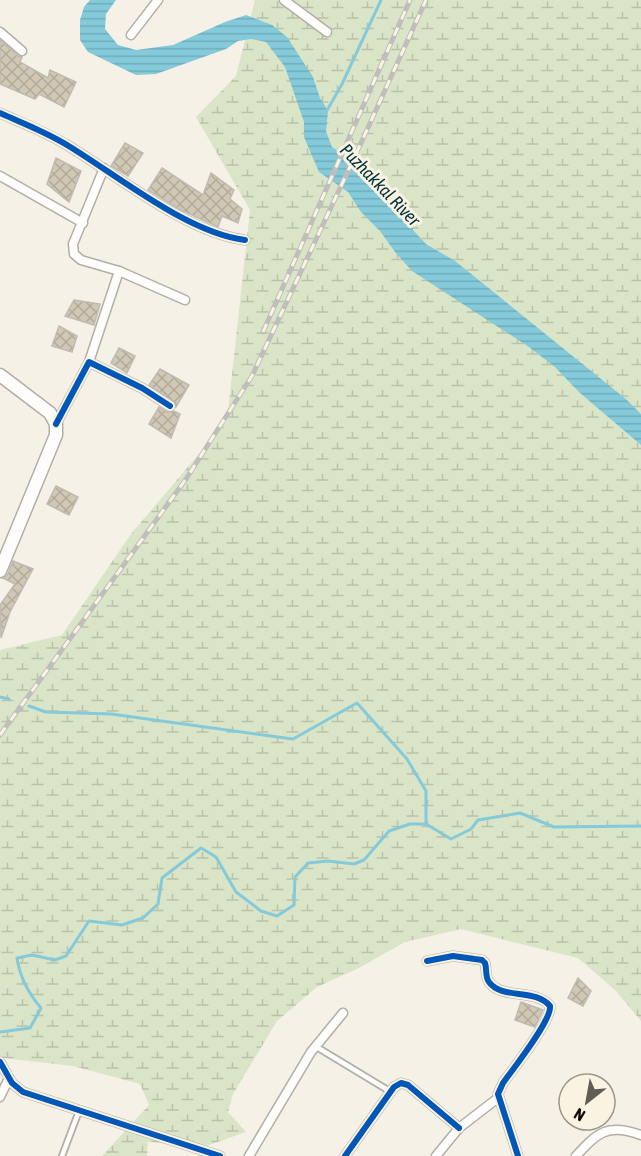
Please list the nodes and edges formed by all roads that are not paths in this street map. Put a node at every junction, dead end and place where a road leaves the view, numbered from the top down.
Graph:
1 (158, 0) edge
2 (284, 0) edge
3 (0, 32) edge
4 (327, 32) dead end
5 (130, 35) dead end
6 (22, 51) dead end
7 (0, 113) edge
8 (104, 168) junction
9 (0, 176) edge
10 (82, 223) junction
11 (245, 240) dead end
12 (119, 271) junction
13 (185, 300) dead end
14 (89, 362) junction
15 (0, 375) edge
16 (170, 406) dead end
17 (56, 423) junction
18 (0, 571) edge
19 (427, 961) dead end
20 (343, 1013) dead end
21 (315, 1046) junction
22 (0, 1062) edge
23 (9, 1078) junction
24 (391, 1092) junction
25 (0, 1097) edge
26 (498, 1098) junction
27 (79, 1111) junction
28 (459, 1128) junction
29 (641, 1135) edge
30 (62, 1156) edge
31 (220, 1156) edge
32 (249, 1156) edge
33 (345, 1156) edge
34 (436, 1156) edge
35 (518, 1156) edge
36 (576, 1156) edge

1 - 5 street
2 - 4 street
3 - 6 street
7 - 8 street
8 - 10 street
8 - 11 street
9 - 10 street
10 - 12 street
12 - 13 street
12 - 14 street
14 - 16 street
14 - 17 street
15 - 17 main road
17 - 18 main road
19 - 26 street
20 - 21 street
21 - 24 lane
21 - 32 street
22 - 23 street
23 - 25 street
23 - 27 street
24 - 28 street
24 - 33 street
26 - 28 street
26 - 35 street
27 - 30 lane
27 - 31 street
28 - 34 street
29 - 36 street

